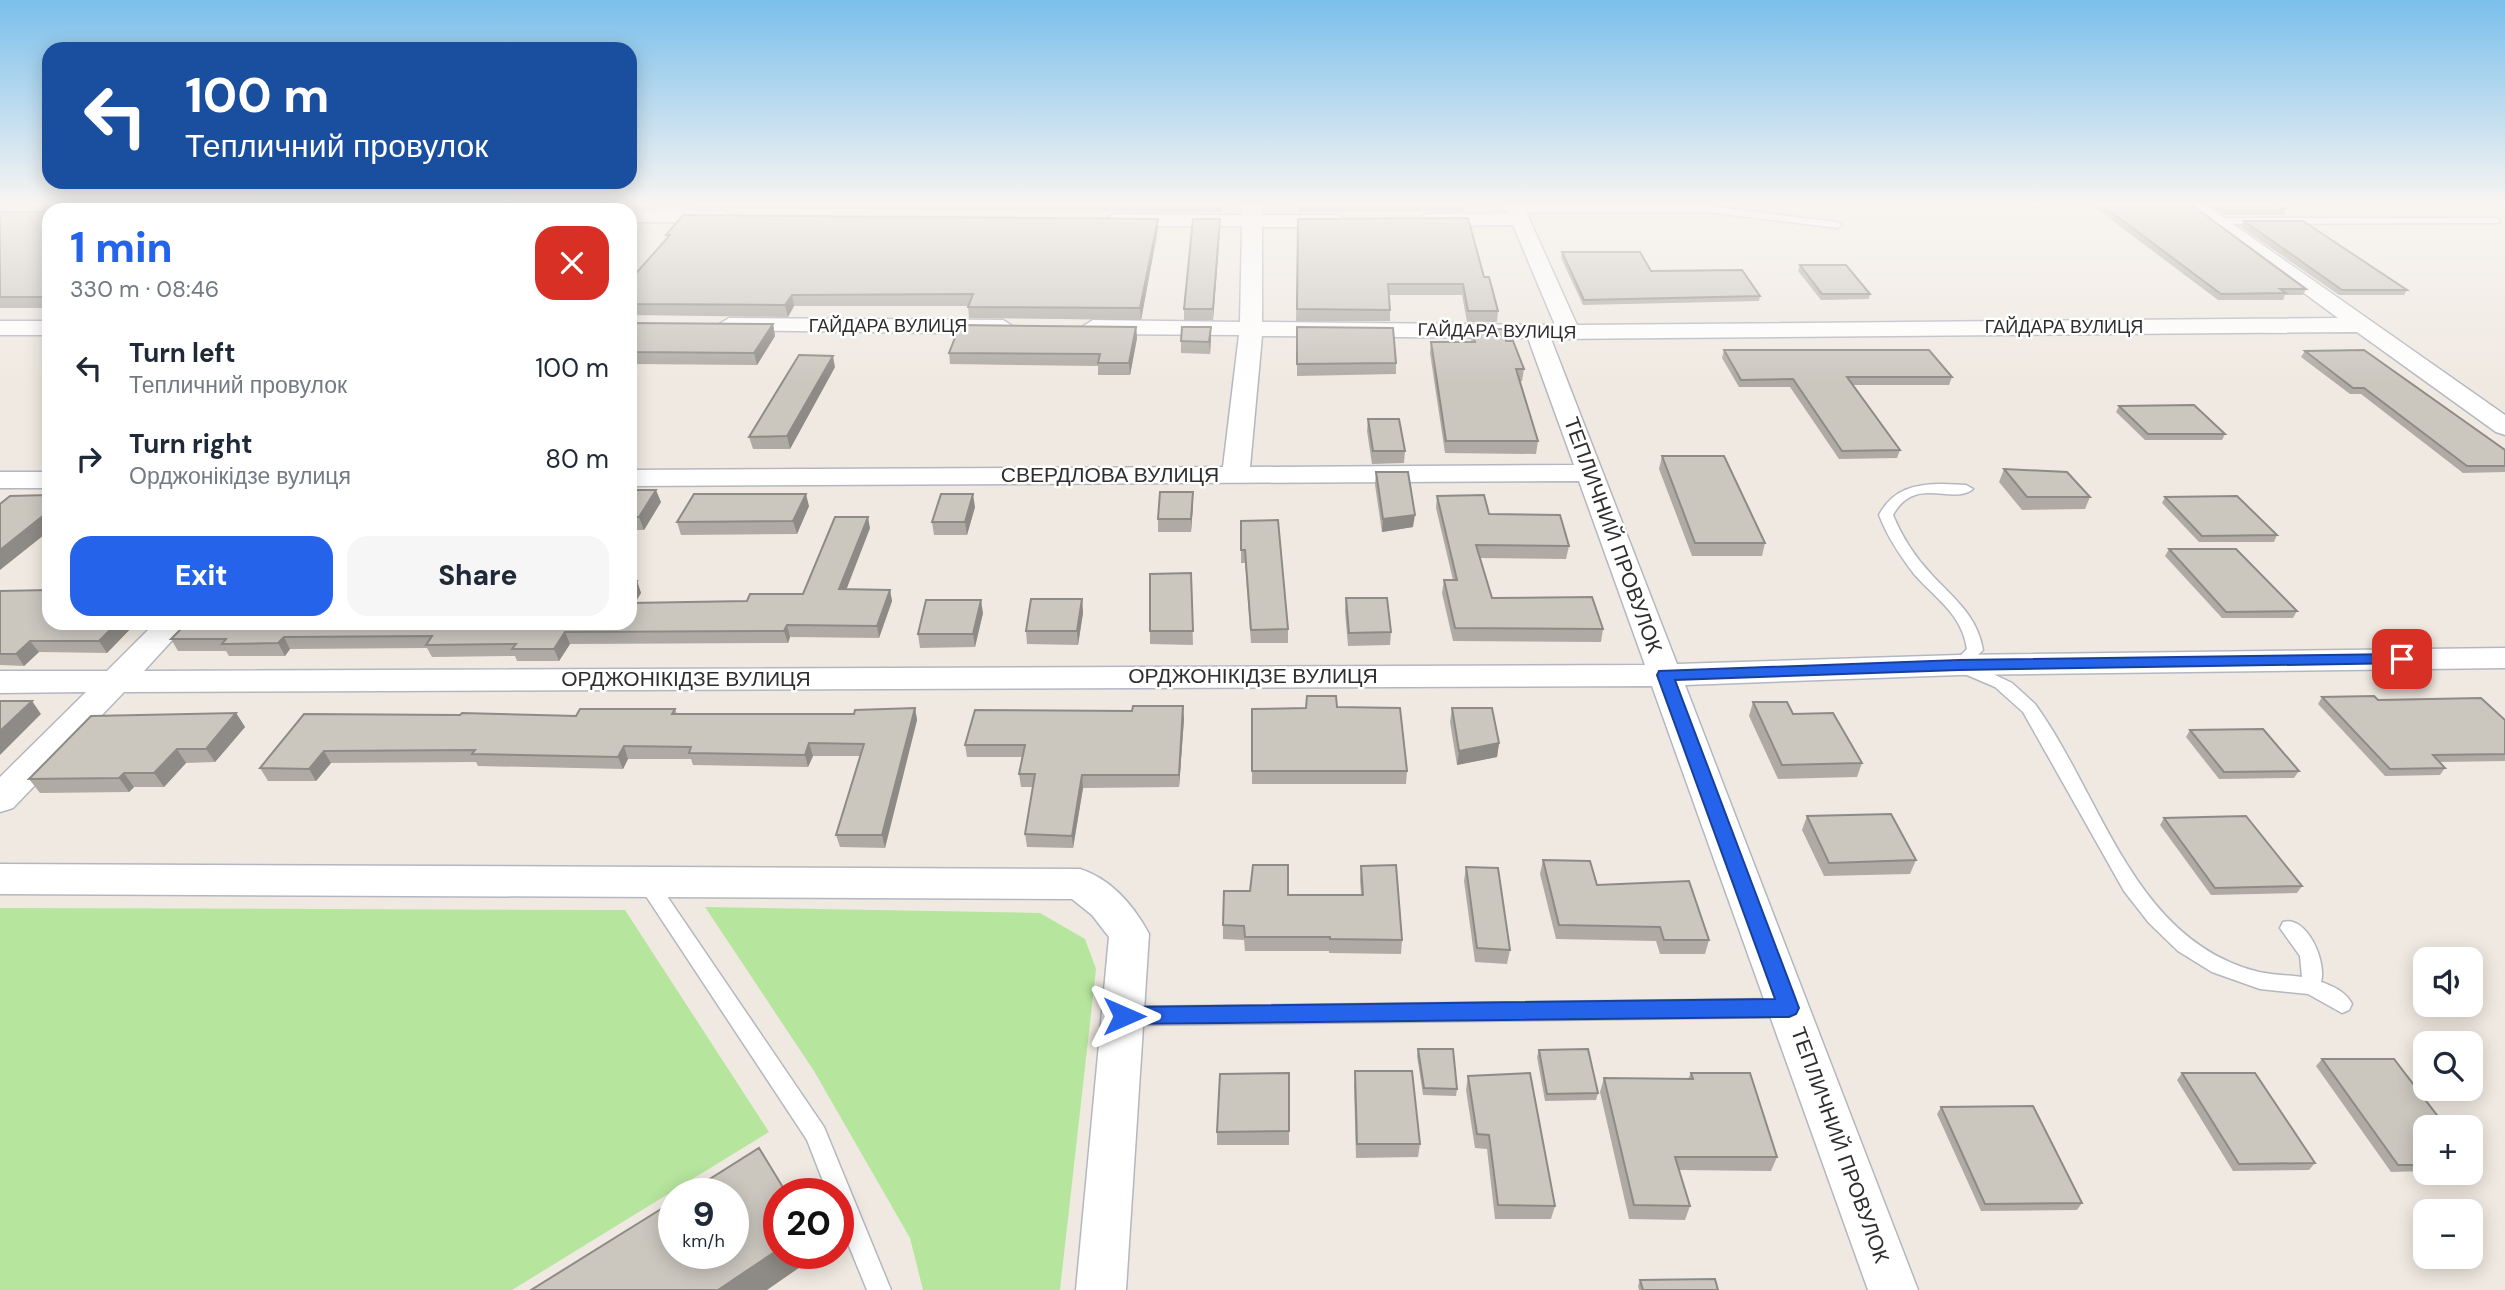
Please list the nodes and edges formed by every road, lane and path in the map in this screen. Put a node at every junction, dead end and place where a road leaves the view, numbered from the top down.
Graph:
1 (1252, 263) edge
2 (1532, 263) edge
3 (2276, 263) edge
4 (713, 325) edge
5 (2363, 325) junction
6 (1030, 327) edge
7 (1072, 327) edge
8 (0, 328) edge
9 (42, 328) edge
10 (1251, 328) junction
11 (1553, 331) junction
12 (2505, 426) edge
13 (1590, 472) junction
14 (1237, 474) junction
15 (637, 478) edge
16 (0, 480) edge
17 (42, 480) edge
18 (1966, 489) dead end
19 (166, 630) edge
20 (2505, 658) edge
21 (1959, 665) junction
22 (1665, 675) junction
23 (117, 681) junction
24 (0, 682) edge
25 (0, 799) edge
26 (0, 879) edge
27 (647, 882) junction
28 (2290, 928) dead end
29 (2309, 986) junction
30 (2342, 1004) dead end
31 (1789, 1008) junction
32 (1124, 1016) junction
33 (879, 1290) edge
34 (1101, 1290) edge
35 (1893, 1290) edge

1 - 10 street
2 - 11 street, ТЕПЛИЧНИЙ ПРОВУЛОК
3 - 5 street
4 - 6 street, ГАЙДАРА ВУЛИЦЯ
5 - 11 street, ГАЙДАРА ВУЛИЦЯ
5 - 12 street
7 - 10 street, ГАЙДАРА ВУЛИЦЯ
8 - 9 street
10 - 11 street, ГАЙДАРА ВУЛИЦЯ
10 - 14 street
11 - 13 street, ТЕПЛИЧНИЙ ПРОВУЛОК
13 - 14 street, СВЕРДЛОВА ВУЛИЦЯ
13 - 22 street, ТЕПЛИЧНИЙ ПРОВУЛОК
14 - 15 street, СВЕРДЛОВА ВУЛИЦЯ
16 - 17 street
18 - 21 lane
19 - 23 street
20 - 21 street, ОРДЖОНІКІДЗЕ ВУЛИЦЯ
21 - 22 street, ОРДЖОНІКІДЗЕ ВУЛИЦЯ
21 - 29 lane
22 - 23 street, ОРДЖОНІКІДЗЕ ВУЛИЦЯ
22 - 31 street, ТЕПЛИЧНИЙ ПРОВУЛОК
23 - 24 street, ОРДЖОНІКІДЗЕ ВУЛИЦЯ
23 - 25 street
26 - 27 street
27 - 32 street
27 - 33 lane
28 - 29 lane
29 - 30 lane
31 - 32 lane
31 - 35 street, ТЕПЛИЧНИЙ ПРОВУЛОК
32 - 34 street

